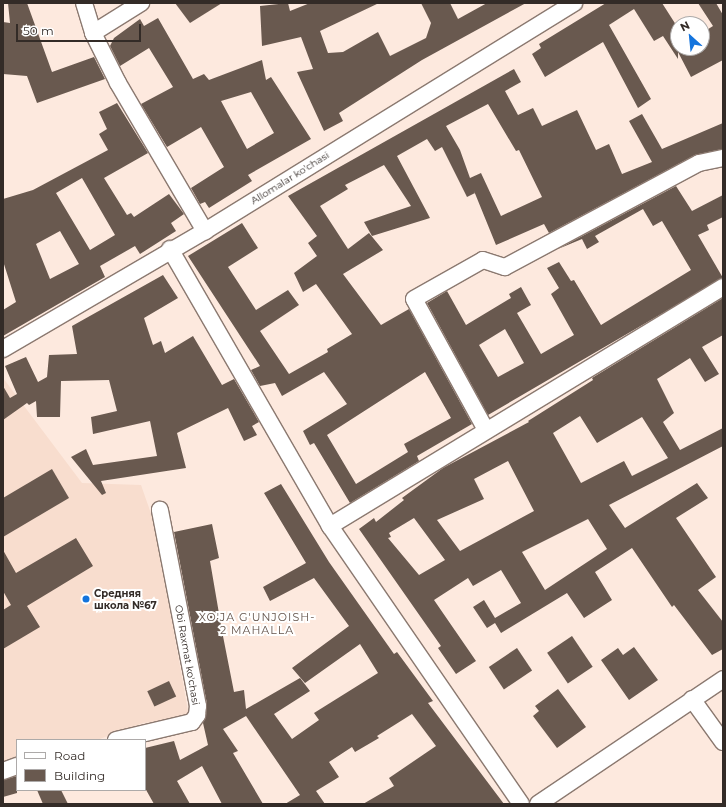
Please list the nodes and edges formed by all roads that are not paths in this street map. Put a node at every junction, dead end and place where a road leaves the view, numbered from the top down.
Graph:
1 (84, 3) edge
2 (141, 3) edge
3 (574, 3) edge
4 (93, 33) junction
5 (723, 158) edge
6 (204, 231) junction
7 (170, 249) junction
8 (723, 288) edge
9 (3, 349) edge
10 (486, 430) junction
11 (160, 510) dead end
12 (330, 526) junction
13 (723, 679) edge
14 (692, 700) junction
15 (120, 739) edge
16 (723, 742) edge
17 (16, 766) edge
18 (3, 772) edge
19 (521, 804) edge
20 (538, 804) edge

1 - 4 street
2 - 4 street
3 - 6 street, Allomalar ko'chasi
4 - 6 street
5 - 10 street
6 - 7 street, Allomalar ko'chasi
7 - 9 street, Allomalar ko'chasi
7 - 12 street
8 - 10 street
10 - 12 street
11 - 15 street, Obi Raxmat ko'chasi
12 - 19 street
13 - 14 street
14 - 16 street
14 - 20 street
17 - 18 street

